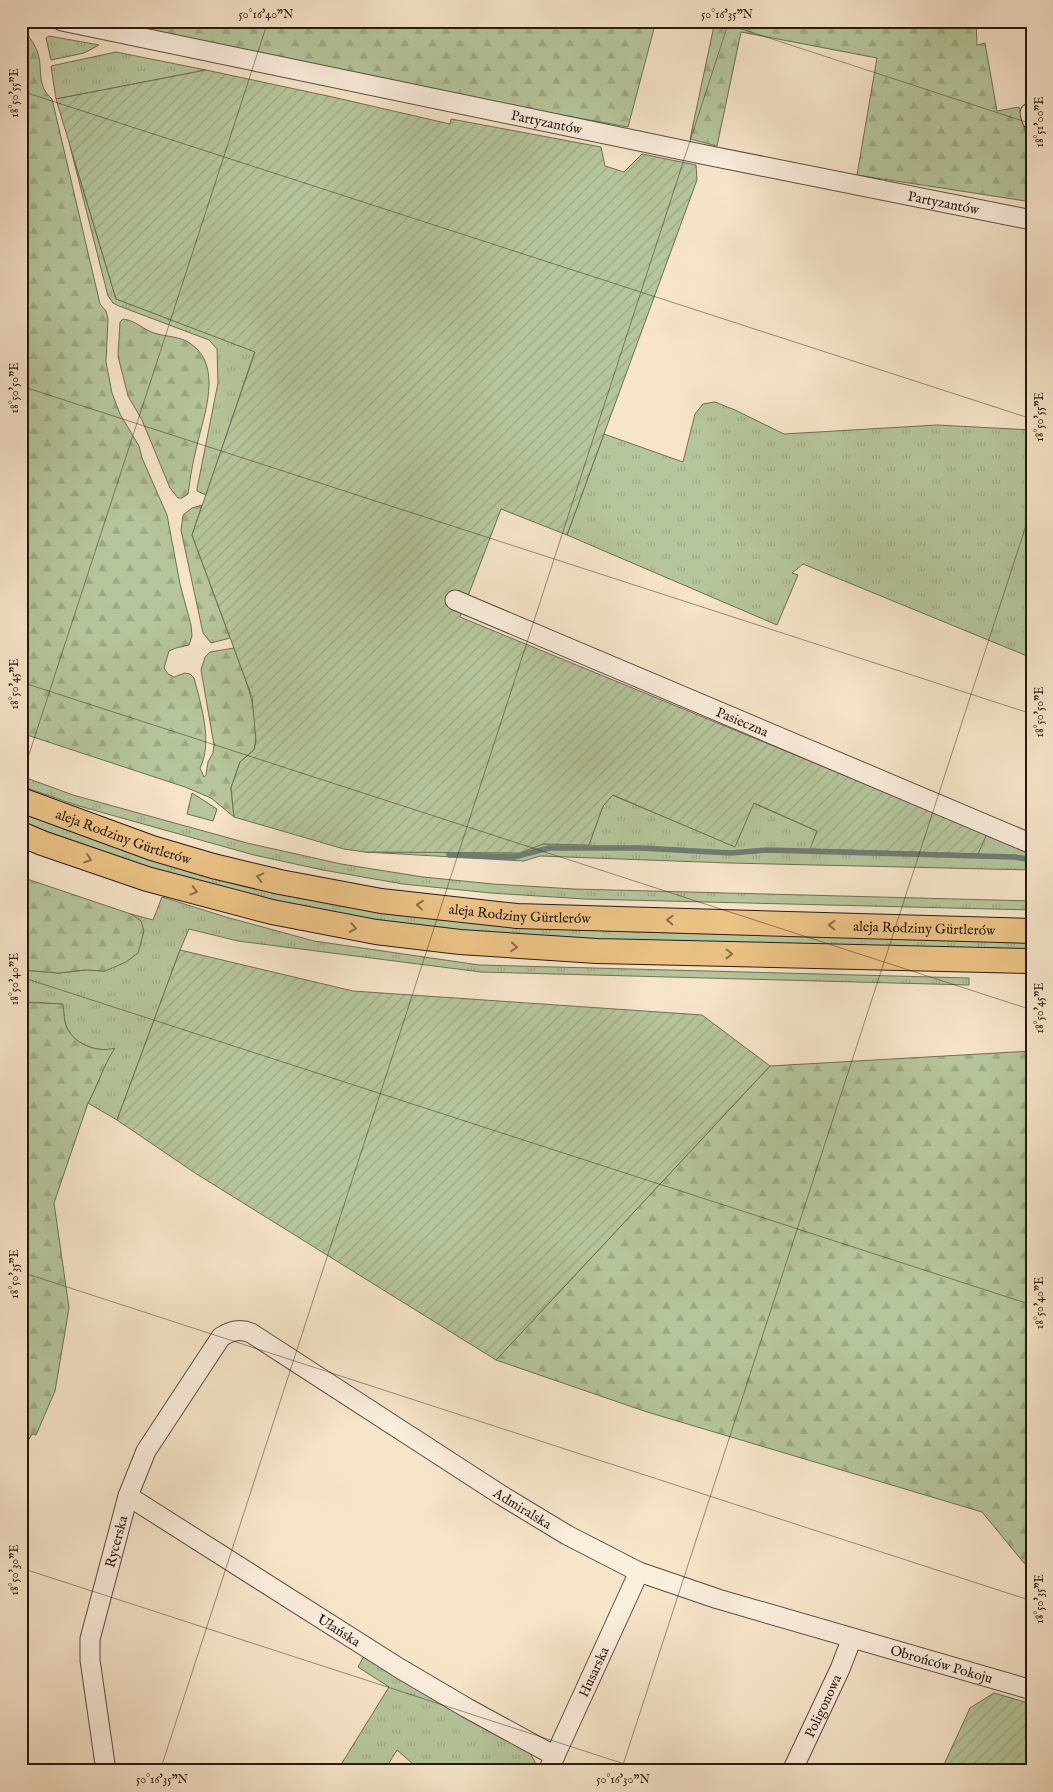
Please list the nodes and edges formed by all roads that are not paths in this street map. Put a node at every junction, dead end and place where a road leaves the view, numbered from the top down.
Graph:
1 (62, 21) edge
2 (1032, 112) edge
3 (1032, 120) edge
4 (1032, 220) edge
5 (455, 600) dead end
6 (21, 800) edge
7 (21, 834) edge
8 (1032, 844) edge
9 (1032, 926) edge
10 (1003, 930) junction
11 (1032, 931) edge
12 (967, 959) junction
13 (1032, 961) edge
14 (1032, 971) edge
15 (221, 1337) joint
16 (128, 1496) junction
17 (639, 1572) junction
18 (852, 1638) junction
19 (1032, 1690) edge
20 (551, 1763) edge
21 (106, 1771) edge
22 (792, 1771) edge

1 - 4 street, Partyzantów
2 - 3 street
5 - 8 street, Pasieczna
10 -> 6 main road, aleja Rodziny Gürtlerów
7 -> 12 main road
9 - 10 main road
10 - 11 main road, aleja Rodziny Gürtlerów
12 - 13 main road
12 - 14 main road
15 - 16 street, Rycerska
15 - 17 street, Admiralska
16 - 20 street, Ułańska
16 - 21 street, Rycerska
17 - 18 street, Admiralska
17 - 20 street, Husarska
18 - 19 street, Obrońców Pokoju
18 - 22 street, Poligonowa

